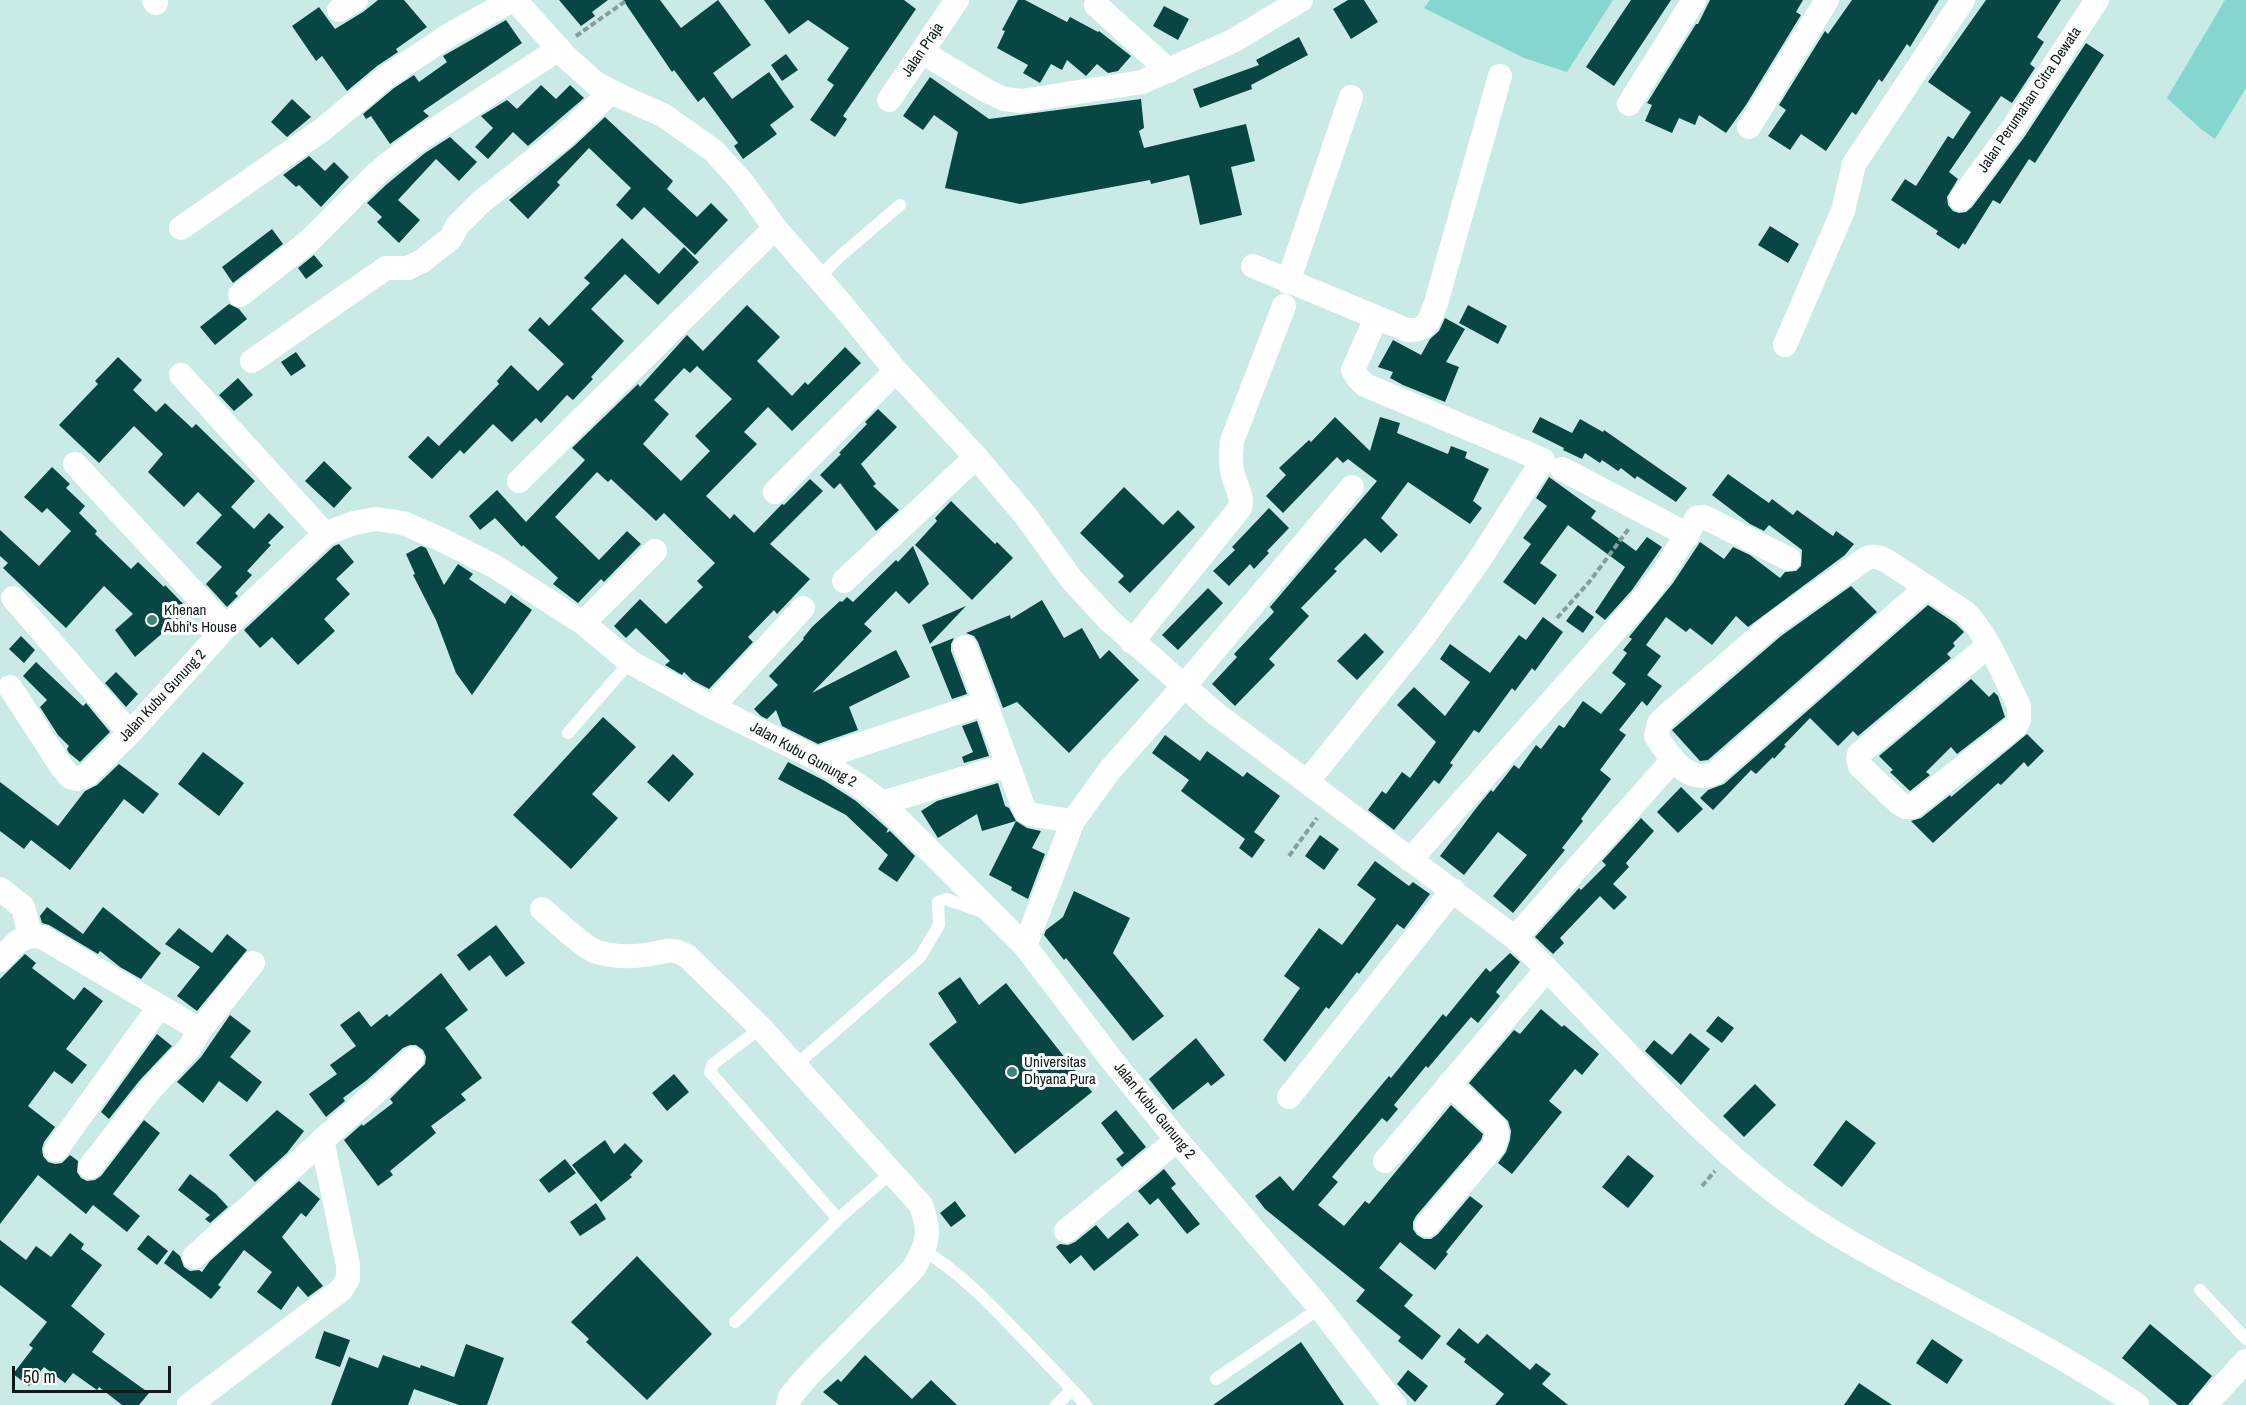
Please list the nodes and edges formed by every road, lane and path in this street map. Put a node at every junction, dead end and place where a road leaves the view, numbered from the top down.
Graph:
1 (514, 0) edge
2 (627, 0) edge
3 (957, 0) edge
4 (1301, 0) edge
5 (1694, 0) edge
6 (1827, 0) edge
7 (1963, 0) edge
8 (2097, 0) edge
9 (1096, 5) dead end
10 (591, 26) dead end
11 (559, 49) junction
12 (922, 52) junction
13 (1169, 71) junction
14 (1500, 76) dead end
15 (611, 92) junction
16 (1351, 97) dead end
17 (889, 100) dead end
18 (1629, 105) dead end
19 (1749, 127) dead end
20 (1961, 200) dead end
21 (900, 205) dead end
22 (181, 228) dead end
23 (775, 228) junction
24 (1253, 266) dead end
25 (819, 278) junction
26 (1286, 294) junction
27 (240, 295) dead end
28 (1376, 318) junction
29 (1785, 345) dead end
30 (252, 361) dead end
31 (896, 371) junction
32 (181, 375) dead end
33 (976, 457) junction
34 (75, 465) dead end
35 (1562, 469) dead end
36 (519, 481) dead end
37 (1352, 487) dead end
38 (775, 492) dead end
39 (1642, 511) junction
40 (325, 534) junction
41 (1688, 535) junction
42 (655, 551) dead end
43 (1789, 559) dead end
44 (844, 581) dead end
45 (1927, 587) junction
46 (14, 598) dead end
47 (803, 608) dead end
48 (1557, 618) dead end
49 (583, 623) junction
50 (226, 627) junction
51 (1132, 642) junction
52 (1989, 645) junction
53 (965, 647) dead end
54 (630, 662) junction
55 (1184, 686) junction
56 (10, 687) dead end
57 (985, 703) junction
58 (712, 707) junction
59 (130, 733) junction
60 (568, 733) dead end
61 (817, 759) junction
62 (1672, 761) junction
63 (1008, 765) junction
64 (1307, 782) junction
65 (1331, 799) junction
66 (882, 803) junction
67 (1073, 821) junction
68 (1289, 856) dead end
69 (1410, 860) junction
70 (0, 890) edge
71 (1453, 890) junction
72 (542, 909) dead end
73 (996, 915) junction
74 (30, 935) junction
75 (1515, 938) junction
76 (1025, 946) junction
77 (0, 960) edge
78 (253, 963) dead end
79 (1547, 969) junction
80 (159, 1007) junction
81 (761, 1028) junction
82 (200, 1030) junction
83 (412, 1059) dead end
84 (795, 1066) junction
85 (1449, 1084) junction
86 (1289, 1097) dead end
87 (322, 1140) junction
88 (1177, 1140) junction
89 (56, 1150) dead end
90 (1385, 1161) dead end
91 (90, 1167) dead end
92 (892, 1172) junction
93 (838, 1220) junction
94 (1427, 1225) dead end
95 (1066, 1231) dead end
96 (924, 1251) junction
97 (194, 1257) dead end
98 (2200, 1290) dead end
99 (1320, 1308) junction
100 (735, 1322) dead end
101 (2246, 1339) edge
102 (2246, 1360) edge
103 (1216, 1379) dead end
104 (1072, 1390) junction
105 (189, 1405) edge
106 (788, 1405) edge
107 (1056, 1405) edge
108 (1086, 1405) edge
109 (1395, 1405) edge
110 (2137, 1405) edge
111 (2205, 1405) edge

1 - 11 street
1 - 22 street
2 - 10 path
3 - 12 street, Jalan Praja
4 - 13 street
5 - 18 street
6 - 19 street
7 - 29 street
8 - 20 street, Jalan Perumahan Citra Dewata
9 - 13 street
11 - 15 street
11 - 27 street
12 - 13 street
12 - 17 street, Jalan Praja
14 - 28 street
15 - 23 street
15 - 30 street
16 - 26 street
21 - 25 lane
23 - 25 street
23 - 36 street
24 - 26 street
25 - 31 street
26 - 28 street
26 - 51 street
28 - 64 street
31 - 33 street
31 - 38 street
32 - 40 street
33 - 44 street
33 - 51 street
34 - 50 street
35 - 39 street
37 - 55 street
39 - 41 street
39 - 48 path
40 - 49 street, Jalan Kubu Gunung 2
40 - 50 street, Jalan Kubu Gunung 2
41 - 43 street
41 - 69 street
42 - 49 street
45 - 52 street
45 - 62 street
45 - 62 street
46 - 59 street
47 - 58 street
49 - 54 street, Jalan Kubu Gunung 2
50 - 59 street, Jalan Kubu Gunung 2
51 - 55 street
52 - 52 street
53 - 57 street
54 - 58 street, Jalan Kubu Gunung 2
54 - 60 lane
55 - 64 street
55 - 67 street
56 - 59 street, Jalan Kubu Gunung 2
57 - 61 street
57 - 63 street
58 - 61 street, Jalan Kubu Gunung 2
61 - 66 street, Jalan Kubu Gunung 2
62 - 75 street
63 - 66 street
63 - 67 street
64 - 65 street
65 - 68 path
65 - 69 street
66 - 73 street, Jalan Kubu Gunung 2
67 - 76 street
69 - 71 street
70 - 74 street
71 - 75 street
71 - 86 street
72 - 81 street
73 - 76 street, Jalan Kubu Gunung 2
73 - 84 lane
74 - 77 street
74 - 80 street
75 - 79 street
76 - 88 street, Jalan Kubu Gunung 2
78 - 82 street
79 - 85 street
79 - 110 street
80 - 82 street
80 - 89 street
81 - 84 street
81 - 93 lane
82 - 91 street
83 - 87 street
84 - 92 street
85 - 90 street
85 - 94 street
87 - 97 street
87 - 105 street
88 - 95 street
88 - 99 street, Jalan Kubu Gunung 2
92 - 93 lane
92 - 96 street
93 - 100 lane
96 - 104 lane
96 - 106 street
98 - 101 lane
99 - 103 lane
99 - 109 street, Jalan Kubu Gunung 2
102 - 111 street
104 - 107 lane
104 - 108 lane

